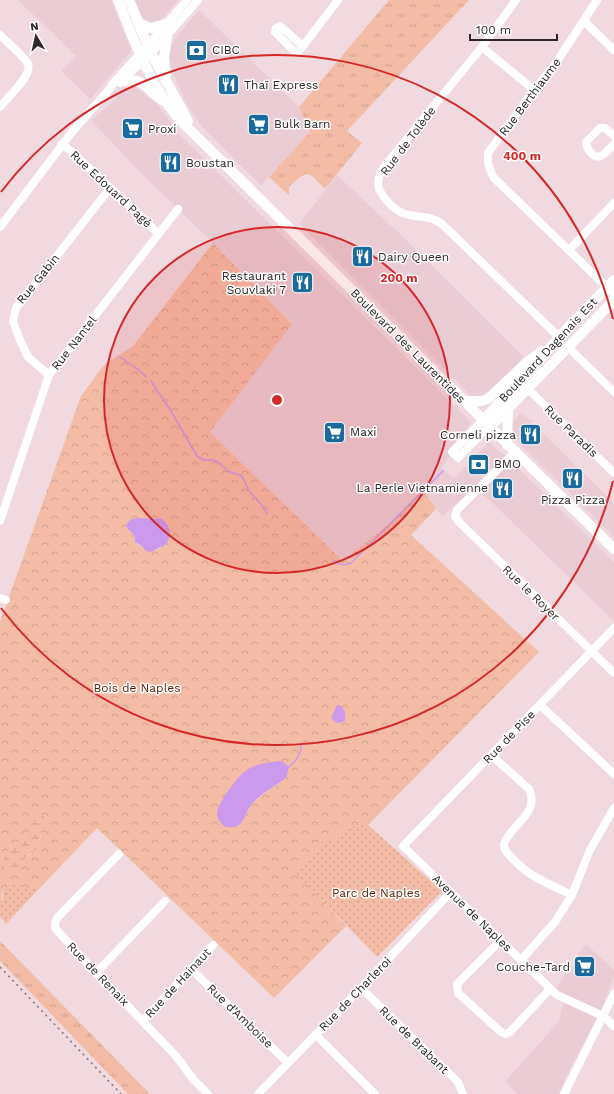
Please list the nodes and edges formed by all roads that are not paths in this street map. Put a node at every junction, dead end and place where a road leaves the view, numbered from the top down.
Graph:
1 (118, 0) edge
2 (129, 0) edge
3 (187, 0) edge
4 (198, 0) edge
5 (338, 0) edge
6 (516, 0) edge
7 (597, 0) edge
8 (584, 21) junction
9 (138, 24) junction
10 (165, 24) junction
11 (0, 35) edge
12 (167, 36) junction
13 (303, 46) dead end
14 (482, 47) junction
15 (150, 49) junction
16 (614, 50) edge
17 (142, 57) junction
18 (122, 81) junction
19 (168, 86) junction
20 (534, 90) junction
21 (107, 92) junction
22 (167, 103) junction
23 (0, 107) edge
24 (614, 136) edge
25 (203, 143) junction
26 (62, 144) junction
27 (614, 144) edge
28 (110, 188) junction
29 (614, 203) edge
30 (178, 209) dead end
31 (0, 227) edge
32 (158, 233) junction
33 (569, 250) junction
34 (612, 287) edge
35 (614, 300) edge
36 (556, 340) junction
37 (568, 347) junction
38 (49, 376) junction
39 (528, 389) junction
40 (614, 392) edge
41 (464, 401) junction
42 (508, 409) junction
43 (486, 424) junction
44 (507, 445) junction
45 (515, 452) junction
46 (455, 455) dead end
47 (614, 473) edge
48 (3, 505) edge
49 (0, 521) edge
50 (614, 549) edge
51 (614, 628) edge
52 (592, 651) junction
53 (614, 673) edge
54 (540, 705) junction
55 (491, 755) junction
56 (614, 774) edge
57 (614, 808) edge
58 (403, 846) joint
59 (119, 854) dead end
60 (451, 892) junction
61 (572, 895) junction
62 (165, 901) dead end
63 (501, 940) junction
64 (213, 945) dead end
65 (521, 960) junction
66 (191, 969) junction
67 (96, 973) junction
68 (361, 988) junction
69 (550, 989) junction
70 (614, 994) edge
71 (603, 1016) junction
72 (143, 1021) junction
73 (614, 1026) edge
74 (316, 1035) junction
75 (288, 1063) junction
76 (208, 1094) edge
77 (258, 1094) edge
78 (375, 1094) edge
79 (463, 1094) edge
80 (564, 1094) edge

1 - 17 main road, Boulevard des Laurentides
2 - 9 main road, Boulevard des Laurentides
3 - 10 street
4 - 12 street
5 - 13 street
6 - 14 street, Rue de Tolède
7 - 8 street, Rue Berthiaume
8 - 16 street
8 - 20 street, Rue Berthiaume
9 - 10 main road
9 - 15 main road, Boulevard des Laurentides
10 - 15 street
11 - 23 street
12 - 15 street
12 - 19 main road
14 - 20 street
14 - 36 street, Rue de Tolède
15 - 17 street
15 - 19 main road, Boulevard des Laurentides
17 - 18 street
17 - 21 street
17 - 22 main road, Boulevard des Laurentides
18 - 21 street
18 - 22 main road
19 - 25 main road, Boulevard des Laurentides
20 - 33 street, Rue Berthiaume
21 - 26 street
22 - 25 main road, Boulevard des Laurentides
24 - 27 street
25 - 41 main road, Boulevard des Laurentides
26 - 28 street, Rue Edouard Pagé
26 - 31 street
28 - 32 street, Rue Edouard Pagé
28 - 38 street, Rue Gabin
29 - 33 street
30 - 32 street, Rue Nantel
32 - 38 street, Rue Nantel
33 - 34 street, Rue Berthiaume
34 - 36 main road, Boulevard Dagenais Est
35 - 37 main road, Boulevard Dagenais Est
36 - 41 main road
36 - 43 main road, Boulevard Dagenais Est
37 - 39 main road, Boulevard Dagenais Est
37 - 40 street
38 - 48 street, Rue Nantel
39 - 42 main road, Boulevard Dagenais Est
39 - 47 street, Rue Paradis
41 - 43 main road, Boulevard des Laurentides
42 - 43 main road, Boulevard Dagenais Est
42 - 44 main road
43 - 44 main road, Boulevard des Laurentides
43 - 46 street
44 - 45 main road, Boulevard des Laurentides
45 - 50 main road, Boulevard des Laurentides
45 - 52 street, Rue le Royer
48 - 49 street, Rue Nantel
51 - 52 street, Rue de Pise
52 - 53 street, Rue le Royer
52 - 54 street, Rue de Pise
54 - 55 street, Rue de Pise
54 - 56 street
55 - 58 street, Rue de Pise
55 - 61 street
57 - 61 street
58 - 60 street, Avenue de Naples
59 - 67 street, Rue de Renaix
60 - 63 street, Avenue de Naples
60 - 68 street, Rue de Charleroi
61 - 65 street
62 - 67 street
63 - 65 street, Avenue de Naples
63 - 69 street
64 - 66 street, Rue de Hainaut
65 - 69 street, Avenue de Naples
66 - 72 street, Rue de Hainaut
66 - 75 street, Rue d'Amboise
67 - 72 street, Rue de Renaix
68 - 74 street, Rue de Charleroi
68 - 79 street, Rue de Brabant
69 - 71 street, Avenue de Naples
70 - 71 street
71 - 73 street, Avenue de Naples
71 - 80 street
72 - 76 street, Rue de Renaix
74 - 75 street, Rue de Charleroi
74 - 78 street
75 - 77 street, Rue de Charleroi

